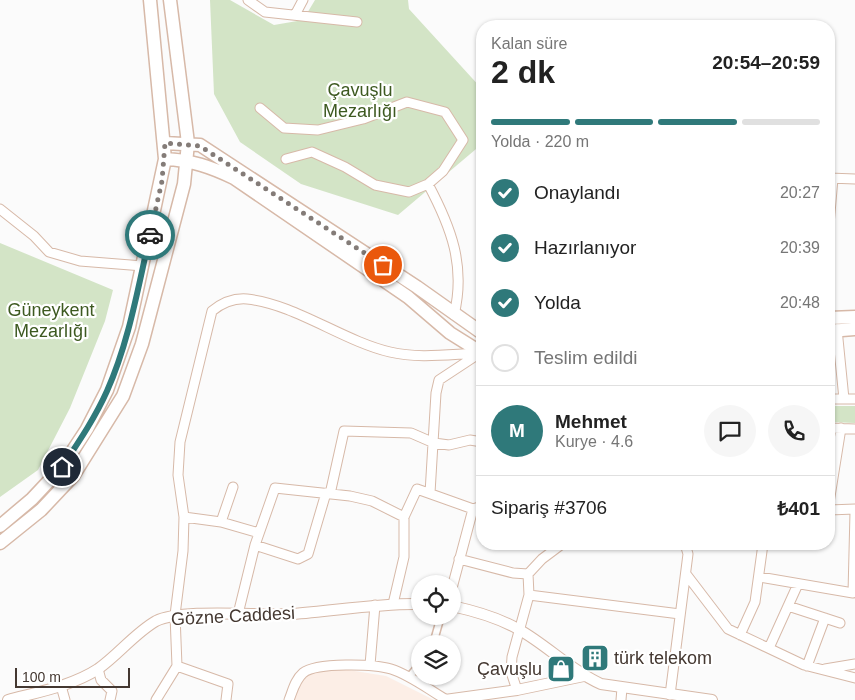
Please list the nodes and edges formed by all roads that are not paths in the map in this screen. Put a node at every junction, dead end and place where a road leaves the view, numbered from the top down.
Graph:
1 (150, 0) edge
2 (170, 0) edge
3 (248, 0) edge
4 (303, 0) edge
5 (295, 15) junction
6 (357, 22) dead end
7 (260, 108) dead end
8 (165, 143) junction
9 (188, 143) junction
10 (165, 159) junction
11 (286, 159) dead end
12 (186, 160) junction
13 (835, 178) edge
14 (855, 179) edge
15 (428, 184) junction
16 (0, 209) edge
17 (143, 266) junction
18 (454, 315) junction
19 (855, 317) edge
20 (835, 318) edge
21 (855, 329) edge
22 (476, 330) edge
23 (835, 330) edge
24 (835, 343) edge
25 (476, 349) edge
26 (476, 353) edge
27 (476, 357) edge
28 (835, 399) edge
29 (844, 399) junction
30 (855, 399) edge
31 (835, 428) edge
32 (841, 428) junction
33 (855, 429) edge
34 (476, 441) edge
35 (434, 443) junction
36 (835, 466) edge
37 (233, 487) dead end
38 (328, 493) junction
39 (430, 493) junction
40 (476, 509) edge
41 (473, 510) junction
42 (835, 510) edge
43 (855, 511) edge
44 (184, 517) junction
45 (404, 517) junction
46 (221, 522) junction
47 (0, 526) edge
48 (260, 533) junction
49 (0, 543) edge
50 (255, 545) junction
51 (554, 550) edge
52 (687, 550) edge
53 (762, 550) edge
54 (459, 559) junction
55 (528, 574) junction
56 (686, 574) junction
57 (455, 575) edge
58 (760, 577) junction
59 (798, 584) junction
60 (529, 595) junction
61 (393, 604) junction
62 (411, 604) edge
63 (375, 606) junction
64 (788, 606) junction
65 (461, 608) edge
66 (238, 614) junction
67 (680, 614) junction
68 (175, 615) junction
69 (825, 618) junction
70 (840, 623) dead end
71 (519, 629) junction
72 (740, 635) junction
73 (769, 648) junction
74 (855, 664) edge
75 (370, 665) junction
76 (177, 666) junction
77 (807, 666) junction
78 (98, 669) junction
79 (820, 670) junction
80 (411, 675) edge
81 (584, 676) junction
82 (409, 678) junction
83 (855, 678) edge
84 (61, 686) junction
85 (622, 688) junction
86 (517, 690) junction
87 (670, 694) junction
88 (14, 699) edge
89 (66, 700) edge
90 (110, 700) edge
91 (156, 700) edge
92 (226, 700) edge
93 (289, 700) edge
94 (445, 700) edge
95 (621, 700) edge
96 (712, 700) edge

1 - 8 main road
2 - 9 main road
3 - 5 street
4 - 5 street
5 - 6 street
7 - 15 street
8 - 9 main road
8 - 10 main road
9 - 12 main road
9 - 18 main road
10 - 12 main road
10 - 17 main road
11 - 15 street
12 - 25 main road
12 - 49 main road
13 - 14 street
15 - 18 street
16 - 17 street
17 - 47 main road
18 - 22 main road
19 - 20 main road
21 - 23 main road
24 - 29 street
26 - 44 street
27 - 35 street
28 - 29 street
29 - 30 street
31 - 32 street
32 - 33 street
32 - 36 street
34 - 35 street
35 - 38 street
35 - 39 street
37 - 46 street
38 - 45 street
38 - 48 street
38 - 50 street
39 - 41 street
39 - 45 street
40 - 41 street
41 - 54 street
42 - 43 street
43 - 59 street
44 - 46 street
44 - 68 street
45 - 61 street
46 - 48 street
48 - 50 street
50 - 66 street
51 - 55 street
52 - 56 street
53 - 58 street
54 - 55 street
54 - 57 street
55 - 60 street
56 - 67 street
56 - 72 street
58 - 59 street
58 - 72 street
59 - 64 street
60 - 67 street
60 - 71 street
61 - 62 street, Gözne Caddesi
61 - 63 street, Gözne Caddesi
63 - 66 street, Gözne Caddesi
63 - 75 street
64 - 69 street
64 - 73 street
65 - 71 street
66 - 68 street, Gözne Caddesi
67 - 87 street
68 - 76 street
68 - 78 street, Gözne Caddesi
69 - 70 street
69 - 77 street
71 - 81 street
71 - 86 street
72 - 73 street
73 - 77 street
74 - 79 street
75 - 82 street
75 - 93 street
76 - 91 street
76 - 92 street
77 - 79 street
78 - 84 street, Gözne Caddesi
78 - 90 street
79 - 83 street
80 - 82 street
81 - 85 street
81 - 86 street
82 - 94 street
84 - 88 street, Gözne Caddesi
84 - 89 street
85 - 87 street
85 - 95 street
86 - 94 street
87 - 96 street

